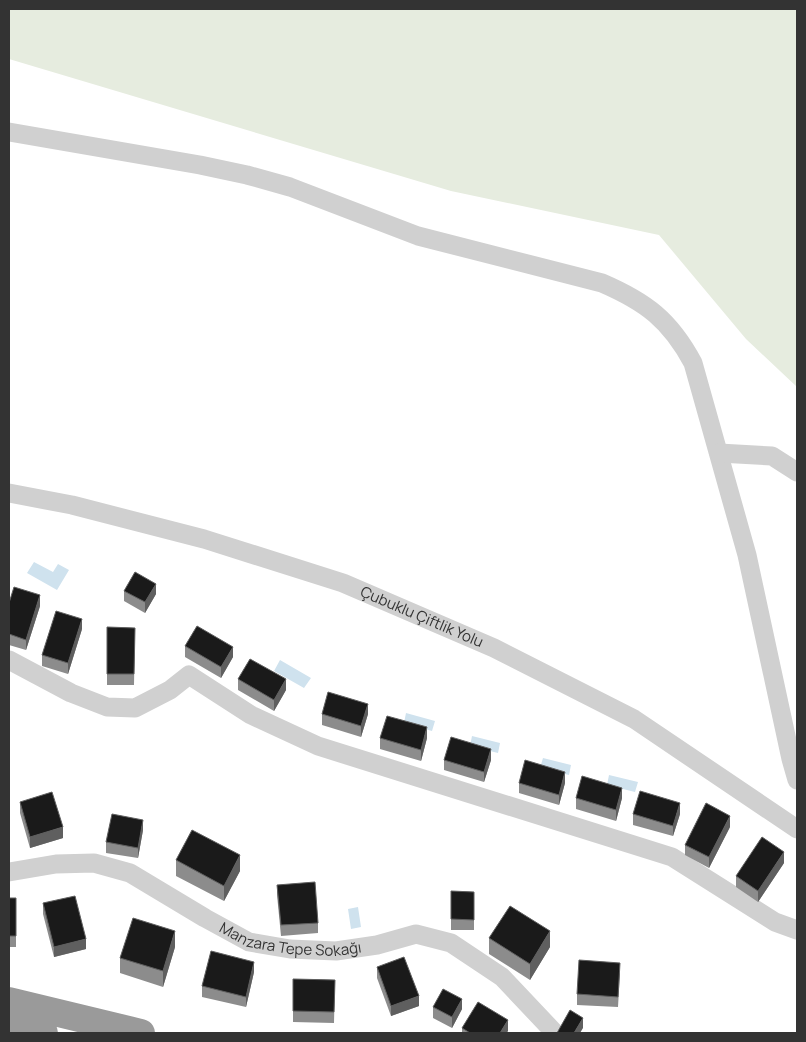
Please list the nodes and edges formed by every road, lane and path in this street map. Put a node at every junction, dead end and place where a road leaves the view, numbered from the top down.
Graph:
1 (9, 132) edge
2 (719, 453) junction
3 (797, 472) edge
4 (9, 493) edge
5 (9, 660) edge
6 (797, 780) edge
7 (797, 829) edge
8 (9, 872) edge
9 (797, 930) edge
10 (9, 1002) edge
11 (9, 1028) edge
12 (553, 1031) dead end
13 (44, 1033) edge
14 (141, 1033) edge

1 - 2 street
2 - 3 street
2 - 6 street
4 - 7 street, Çubuklu Çiftlik Yolu
5 - 9 street
8 - 12 street, Manzara Tepe Sokağı
10 - 14 highway
11 - 13 highway

